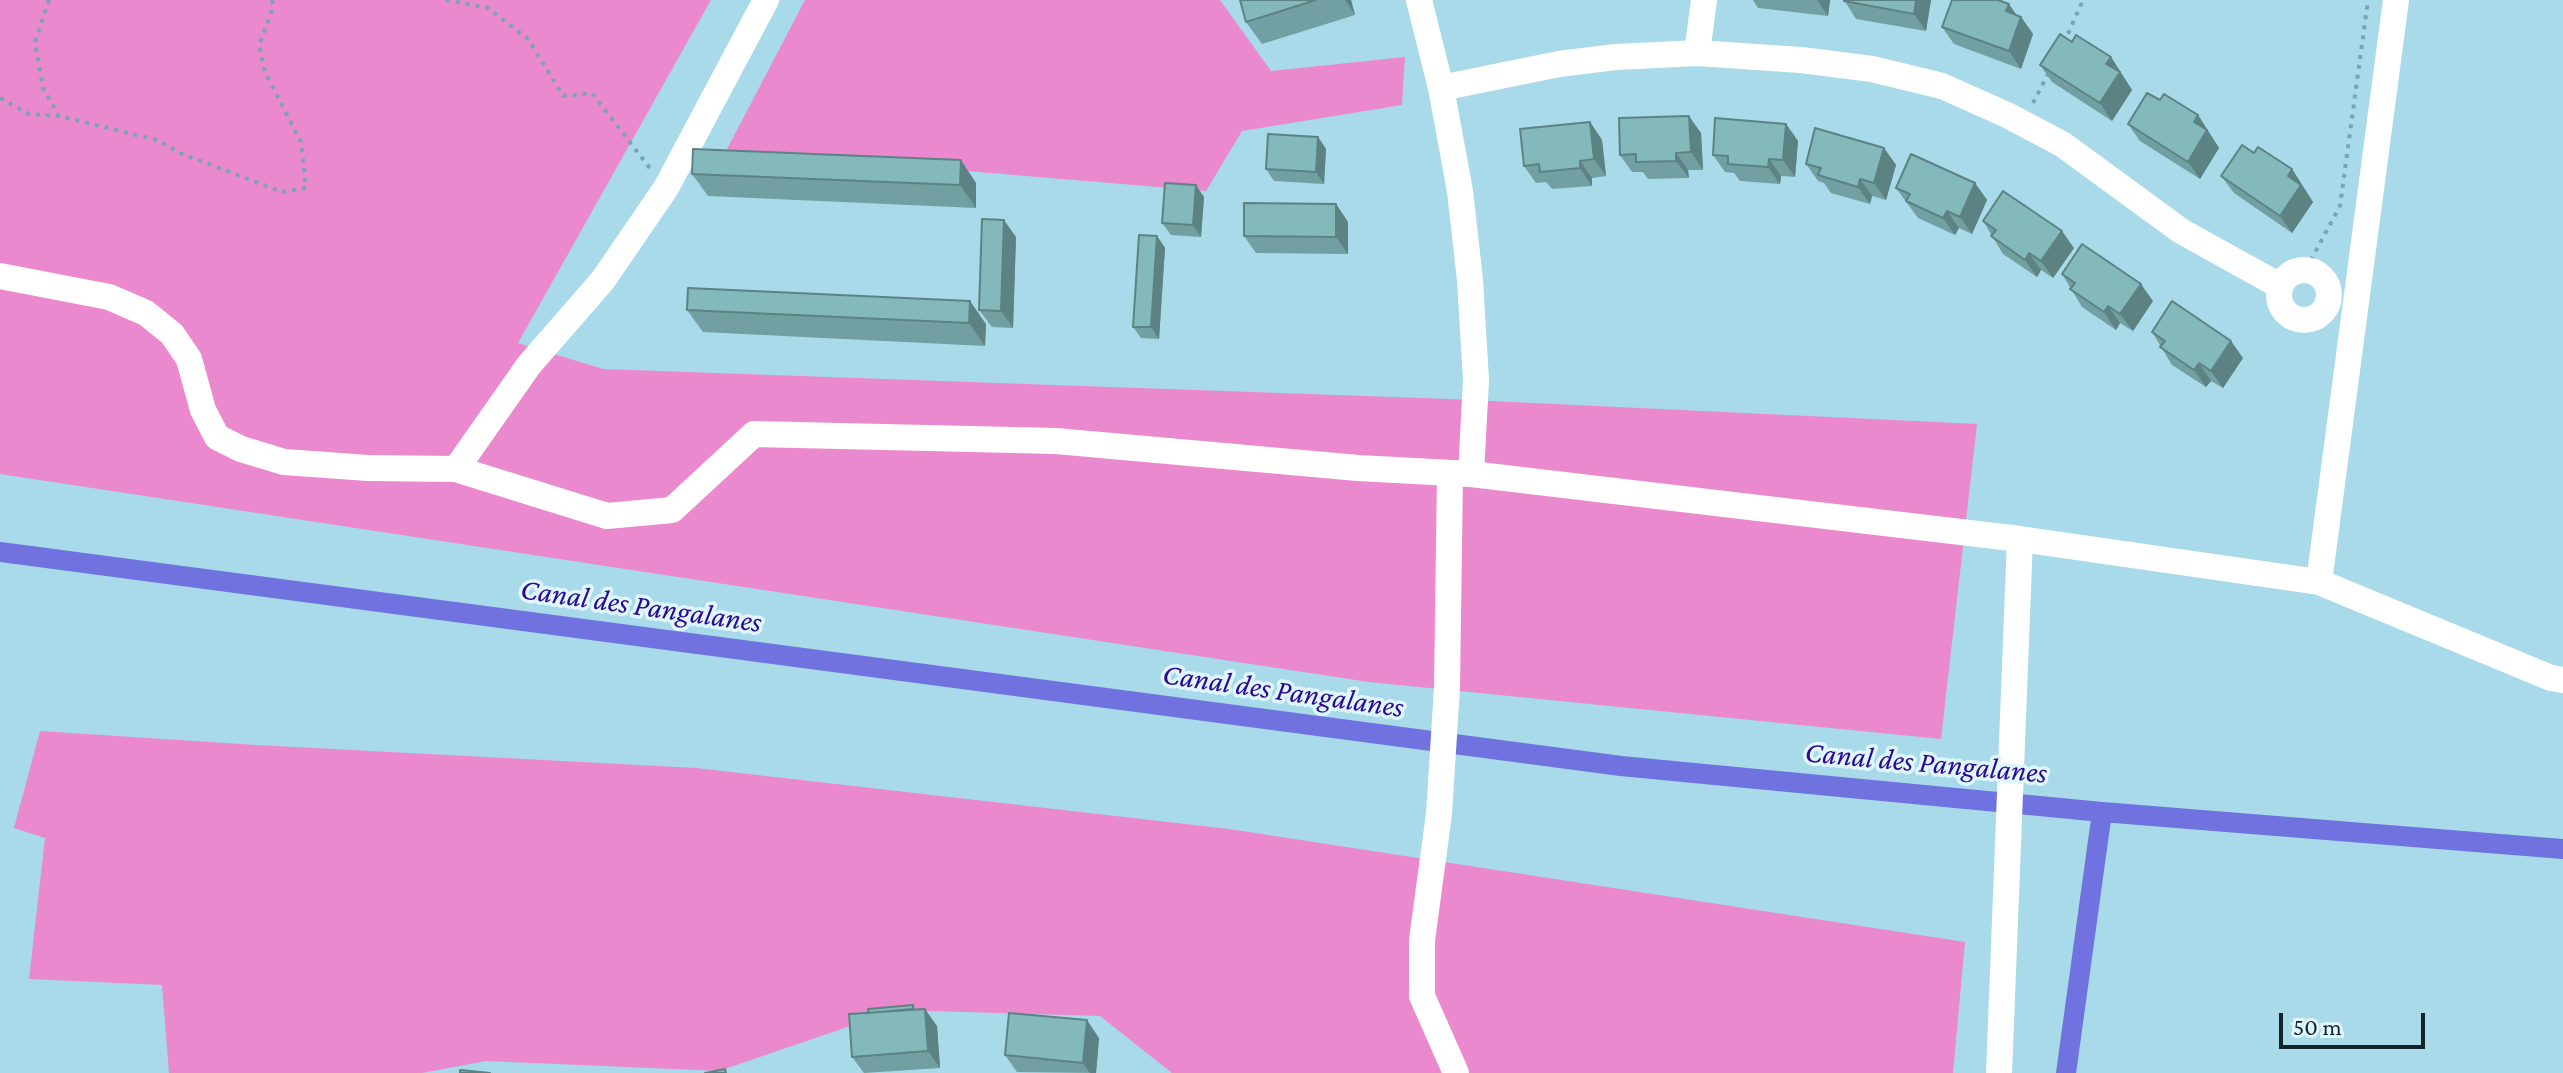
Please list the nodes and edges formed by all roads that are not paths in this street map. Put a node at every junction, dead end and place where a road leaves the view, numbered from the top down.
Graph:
1 (766, 0) edge
2 (1419, 0) edge
3 (1704, 0) edge
4 (2396, 0) edge
5 (1697, 53) junction
6 (1441, 88) junction
7 (0, 276) edge
8 (2280, 286) junction
9 (456, 469) junction
10 (1460, 474) junction
11 (2020, 539) junction
12 (2319, 582) junction
13 (2563, 680) edge
14 (1456, 1073) edge
15 (1999, 1073) edge

1 - 9 street
2 - 6 street
3 - 5 street
4 - 12 street
5 - 6 street
5 - 8 street
6 - 10 street
7 - 9 street
8 - 8 street
9 - 10 street
10 - 11 street
10 - 14 street
11 - 12 street
11 - 15 street
12 - 13 street

